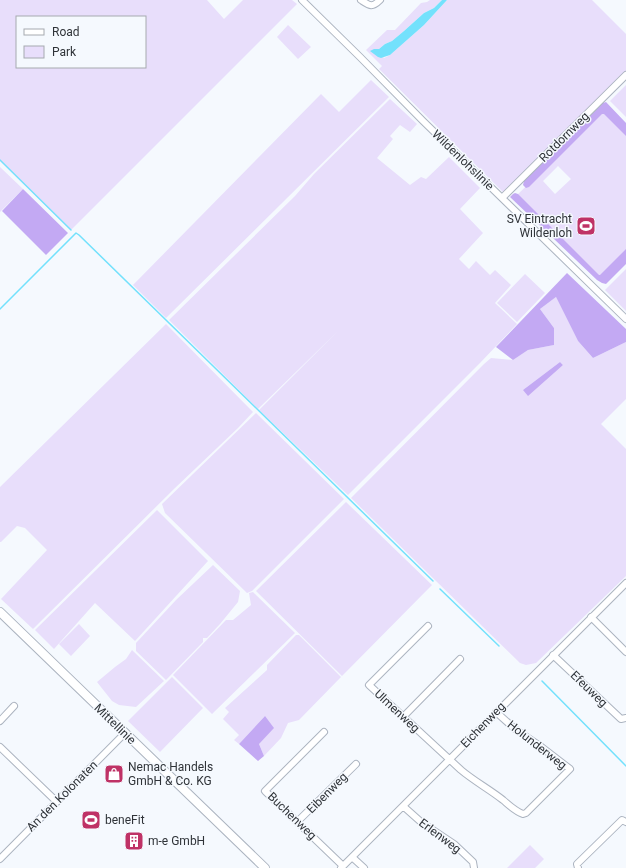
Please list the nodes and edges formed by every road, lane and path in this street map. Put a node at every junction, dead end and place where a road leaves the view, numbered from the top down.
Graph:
1 (302, 0) edge
2 (361, 0) edge
3 (380, 0) edge
4 (626, 75) edge
5 (502, 198) junction
6 (626, 319) edge
7 (626, 583) edge
8 (0, 612) edge
9 (591, 617) junction
10 (428, 626) dead end
11 (626, 652) edge
12 (554, 655) junction
13 (460, 659) dead end
14 (14, 706) dead end
15 (496, 712) junction
16 (403, 717) junction
17 (626, 718) edge
18 (0, 721) edge
19 (324, 732) dead end
20 (125, 733) junction
21 (0, 747) edge
22 (450, 760) junction
23 (356, 764) dead end
24 (57, 802) junction
25 (403, 806) junction
26 (297, 822) junction
27 (626, 822) edge
28 (352, 857) junction
29 (0, 859) edge
30 (342, 867) edge
31 (265, 868) edge
32 (364, 868) edge
33 (474, 868) edge
34 (578, 868) edge

1 - 5 street, Wildenlohslinie
2 - 3 street
4 - 5 street, Rotdornweg
5 - 6 street, Wildenlohslinie
7 - 9 street, Eichenweg
8 - 20 street, Mittellinie
9 - 11 street
9 - 12 street, Eichenweg
10 - 16 street, Ulmenweg
12 - 15 street, Eichenweg
12 - 17 street, Efeuweg
13 - 16 street
14 - 18 street
15 - 22 street, Eichenweg
15 - 22 street, Holunderweg
16 - 22 street, Ulmenweg
19 - 26 street, Buchenweg
20 - 24 street, An den Kolonaten
20 - 31 street, Mittellinie
21 - 24 street
22 - 25 street, Eichenweg
23 - 26 street, Eibenweg
24 - 29 street, An den Kolonaten
25 - 28 street, Eichenweg
25 - 33 street, Erlenweg
26 - 30 street, Buchenweg
27 - 34 street
28 - 30 street, Eichenweg
28 - 32 street

